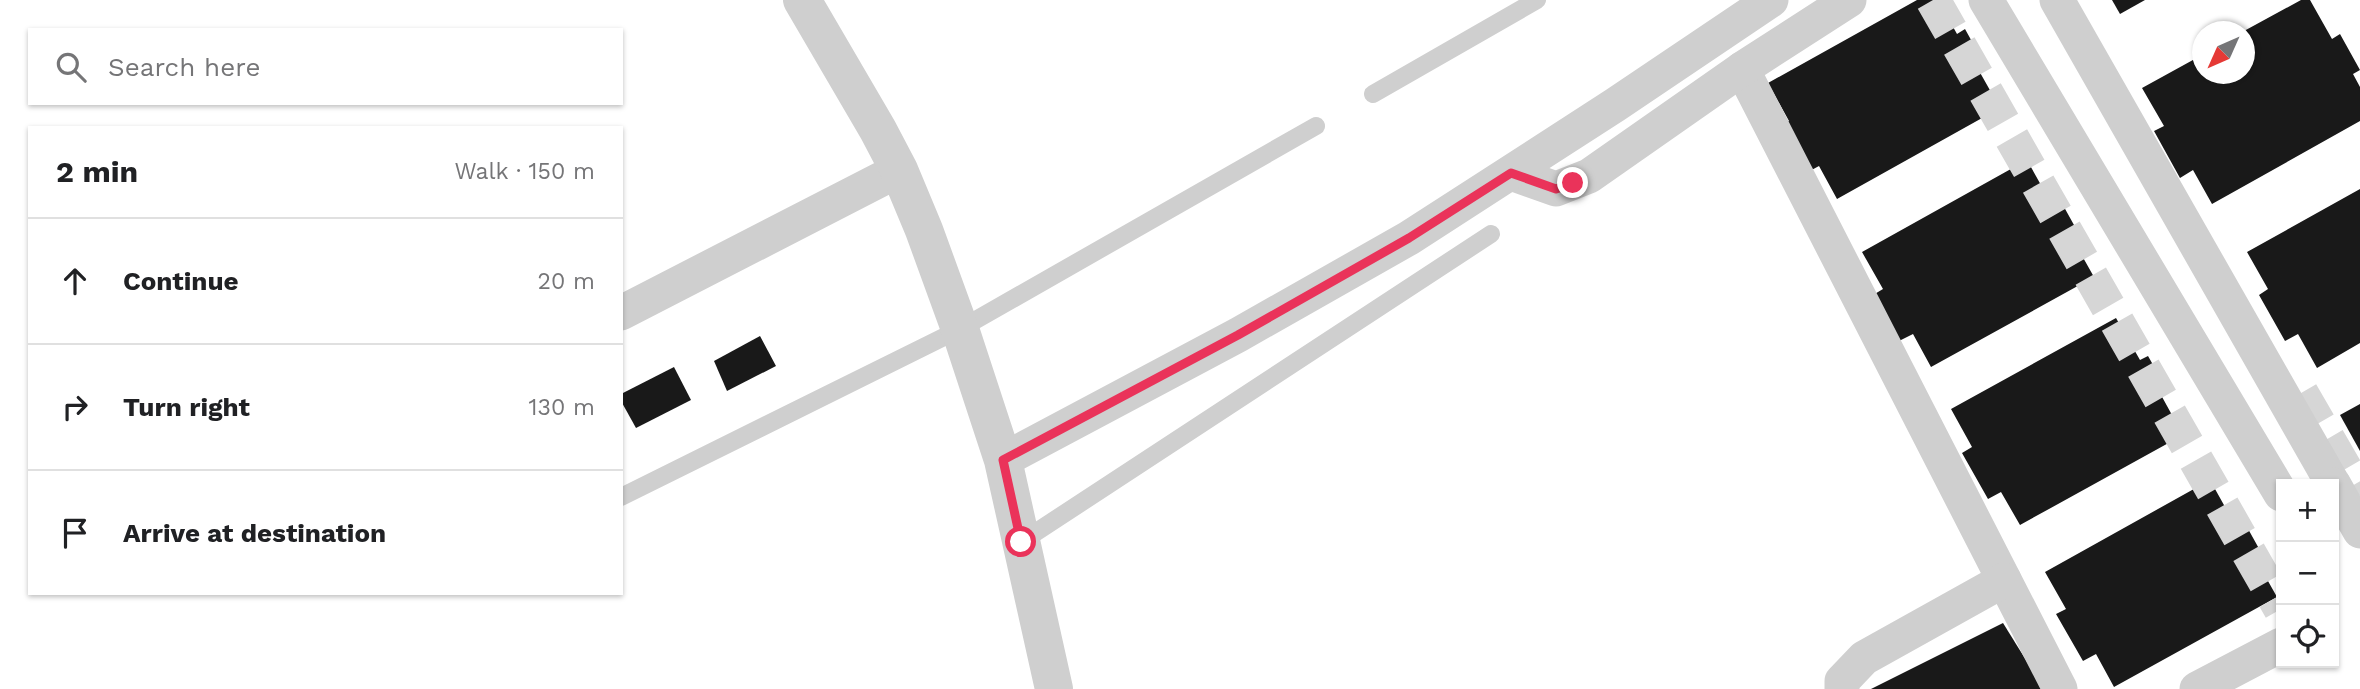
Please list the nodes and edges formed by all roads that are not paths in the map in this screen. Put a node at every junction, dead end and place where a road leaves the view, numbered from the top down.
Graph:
1 (802, 0) edge
2 (1537, 0) edge
3 (1771, 0) edge
4 (1849, 0) edge
5 (1986, 0) edge
6 (2056, 0) edge
7 (1742, 69) junction
8 (1373, 94) dead end
9 (1316, 126) dead end
10 (899, 170) junction
11 (1511, 173) junction
12 (1491, 234) dead end
13 (623, 312) edge
14 (960, 329) junction
15 (1003, 460) junction
16 (2330, 479) edge
17 (2276, 486) edge
18 (2339, 495) edge
19 (623, 497) edge
20 (2360, 531) edge
21 (1021, 542) junction
22 (2004, 580) junction
23 (2276, 648) edge
24 (1054, 689) edge
25 (1842, 689) edge
26 (2060, 689) edge
27 (2196, 689) edge

1 - 10 street
2 - 8 lane
3 - 11 street
4 - 7 street
5 - 17 street
6 - 16 street
7 - 11 street
7 - 22 street
9 - 14 lane
10 - 13 street
10 - 14 street
11 - 15 street
12 - 21 lane
14 - 15 street
14 - 19 lane
15 - 21 street
18 - 20 street
21 - 24 street
22 - 25 street
22 - 26 street
23 - 27 street

